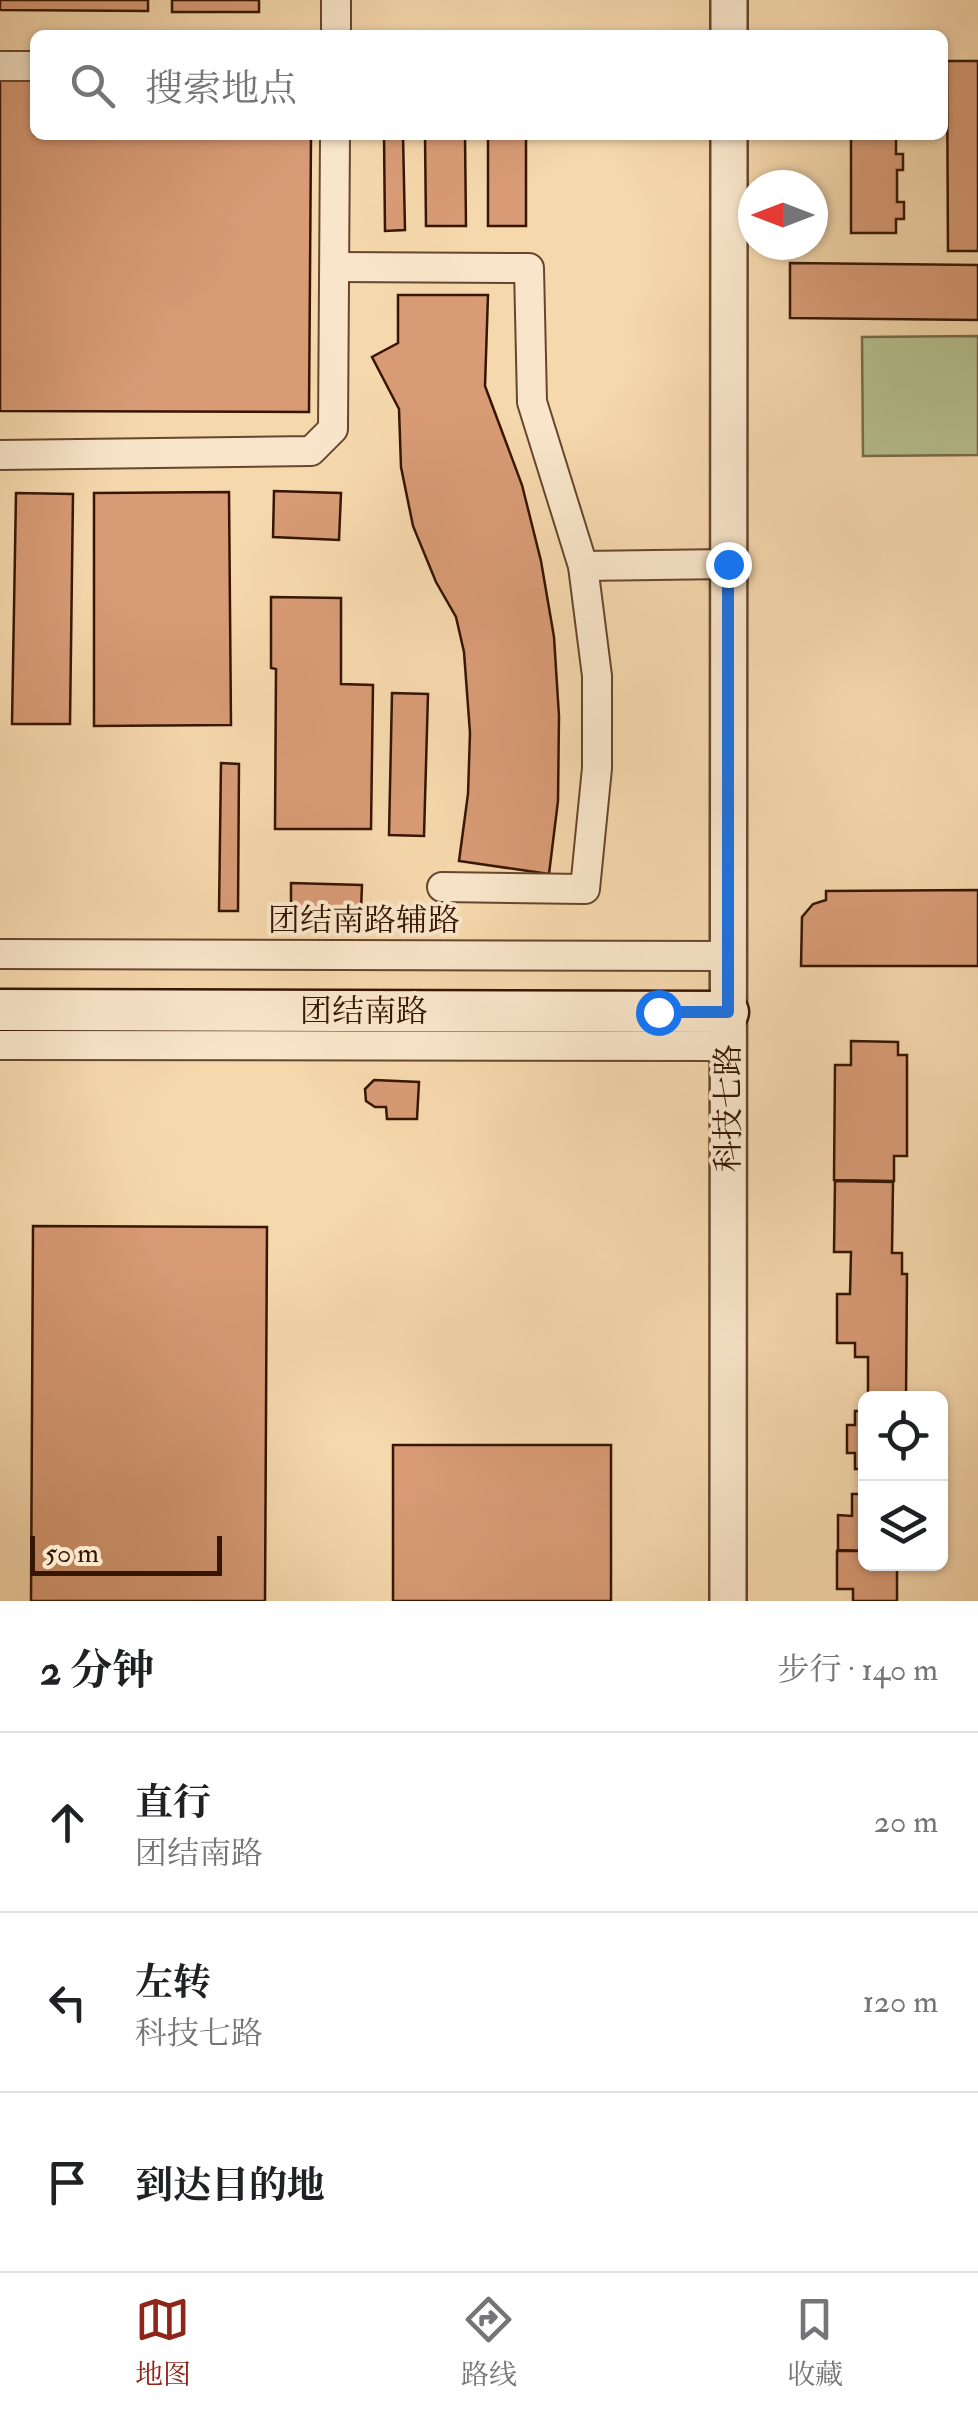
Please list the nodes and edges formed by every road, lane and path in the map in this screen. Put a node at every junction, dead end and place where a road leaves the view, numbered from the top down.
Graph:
1 (336, 0) edge
2 (729, 0) edge
3 (336, 30) edge
4 (729, 30) edge
5 (0, 66) edge
6 (30, 66) edge
7 (336, 140) edge
8 (729, 140) edge
9 (334, 267) junction
10 (0, 455) edge
11 (728, 564) junction
12 (582, 566) junction
13 (442, 887) dead end
14 (0, 954) edge
15 (0, 983) edge
16 (728, 1000) junction
17 (0, 1010) edge
18 (0, 1045) edge
19 (728, 1601) edge

1 - 3 street
2 - 4 street
5 - 6 street
7 - 9 street
8 - 11 street, 科技七路
9 - 10 street
9 - 12 street
11 - 12 street
11 - 16 street, 科技七路
12 - 13 street
14 - 16 street, 团结南路辅路
15 - 16 main road, 团结南路
16 - 17 main road, 团结南路
16 - 18 street
16 - 19 street, 科技七路

